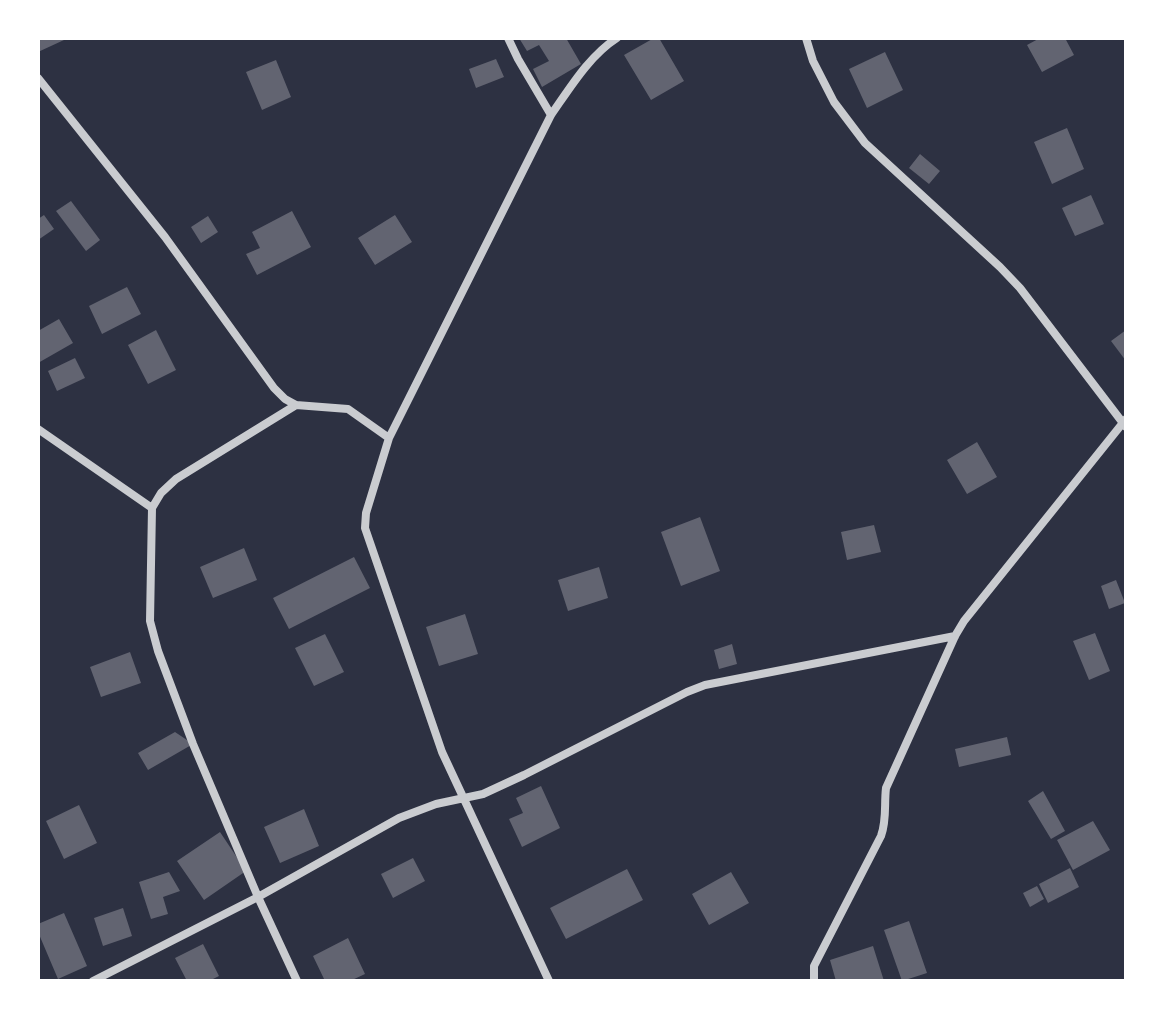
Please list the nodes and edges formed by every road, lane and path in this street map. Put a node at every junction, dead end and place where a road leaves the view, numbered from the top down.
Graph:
1 (508, 38) edge
2 (617, 38) edge
3 (806, 38) edge
4 (38, 78) edge
5 (551, 115) junction
6 (296, 405) junction
7 (1125, 423) edge
8 (38, 429) edge
9 (389, 438) junction
10 (152, 508) junction
11 (955, 636) junction
12 (463, 797) junction
13 (258, 897) junction
14 (93, 981) edge
15 (297, 981) edge
16 (549, 981) edge
17 (814, 981) edge

1 - 5 street
2 - 5 street
3 - 7 street
4 - 6 street
5 - 9 street
6 - 9 street
6 - 10 street
7 - 11 street
8 - 10 street
9 - 12 street
10 - 13 street
11 - 12 street
11 - 17 street
12 - 13 street
12 - 16 street
13 - 14 street
13 - 15 street

